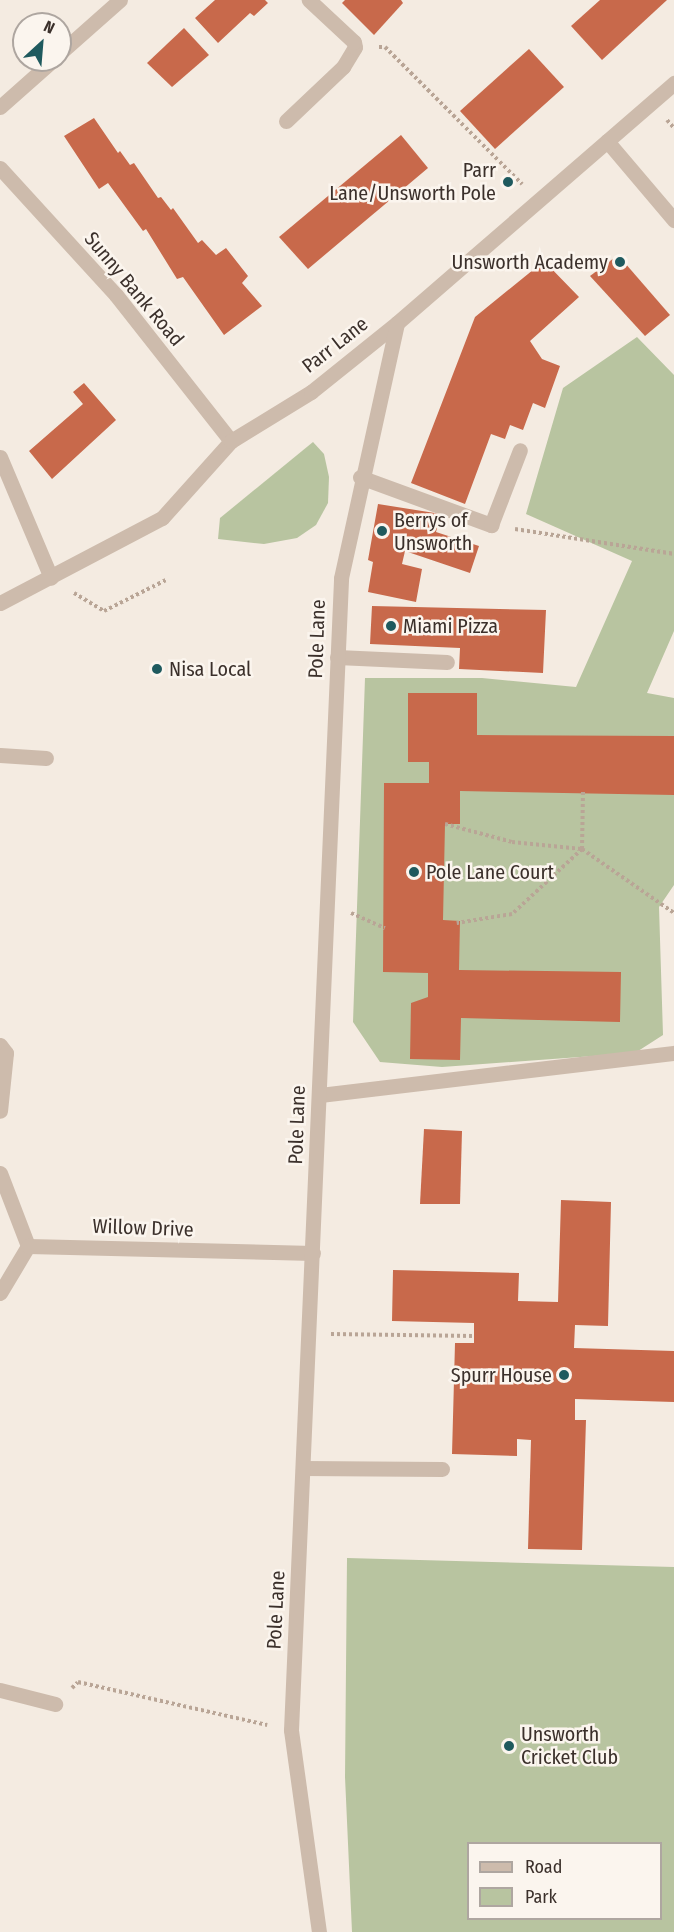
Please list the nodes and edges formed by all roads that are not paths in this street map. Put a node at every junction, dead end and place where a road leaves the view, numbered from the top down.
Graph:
1 (120, 0) edge
2 (309, 0) edge
3 (72, 42) edge
4 (39, 72) edge
5 (674, 83) edge
6 (0, 107) edge
7 (286, 121) dead end
8 (607, 141) junction
9 (0, 168) edge
10 (674, 220) edge
11 (397, 323) junction
12 (231, 441) junction
13 (520, 450) dead end
14 (0, 457) edge
15 (360, 477) junction
16 (51, 578) junction
17 (0, 603) edge
18 (337, 657) junction
19 (447, 662) dead end
20 (0, 755) edge
21 (46, 758) dead end
22 (0, 1045) edge
23 (674, 1053) edge
24 (320, 1095) junction
25 (0, 1111) edge
26 (0, 1173) edge
27 (28, 1246) junction
28 (313, 1253) junction
29 (0, 1293) edge
30 (303, 1468) junction
31 (442, 1469) dead end
32 (0, 1690) edge
33 (55, 1704) road end
34 (319, 1932) edge

1 - 3 street
2 - 7 street
4 - 6 street
5 - 8 street, Parr Lane
8 - 10 street
8 - 11 street, Parr Lane
9 - 12 street, Sunny Bank Road
11 - 12 street, Parr Lane
11 - 15 street, Pole Lane
12 - 16 street, Parr Lane
13 - 15 street
14 - 16 street
15 - 18 street, Pole Lane
16 - 17 street, Parr Lane
18 - 19 street
18 - 24 street, Pole Lane
20 - 21 street
22 - 25 street
23 - 24 street
24 - 28 street, Pole Lane
26 - 27 street
27 - 28 street, Willow Drive
27 - 29 street
28 - 30 street, Pole Lane
30 - 31 street
30 - 34 street, Pole Lane
32 - 33 street

